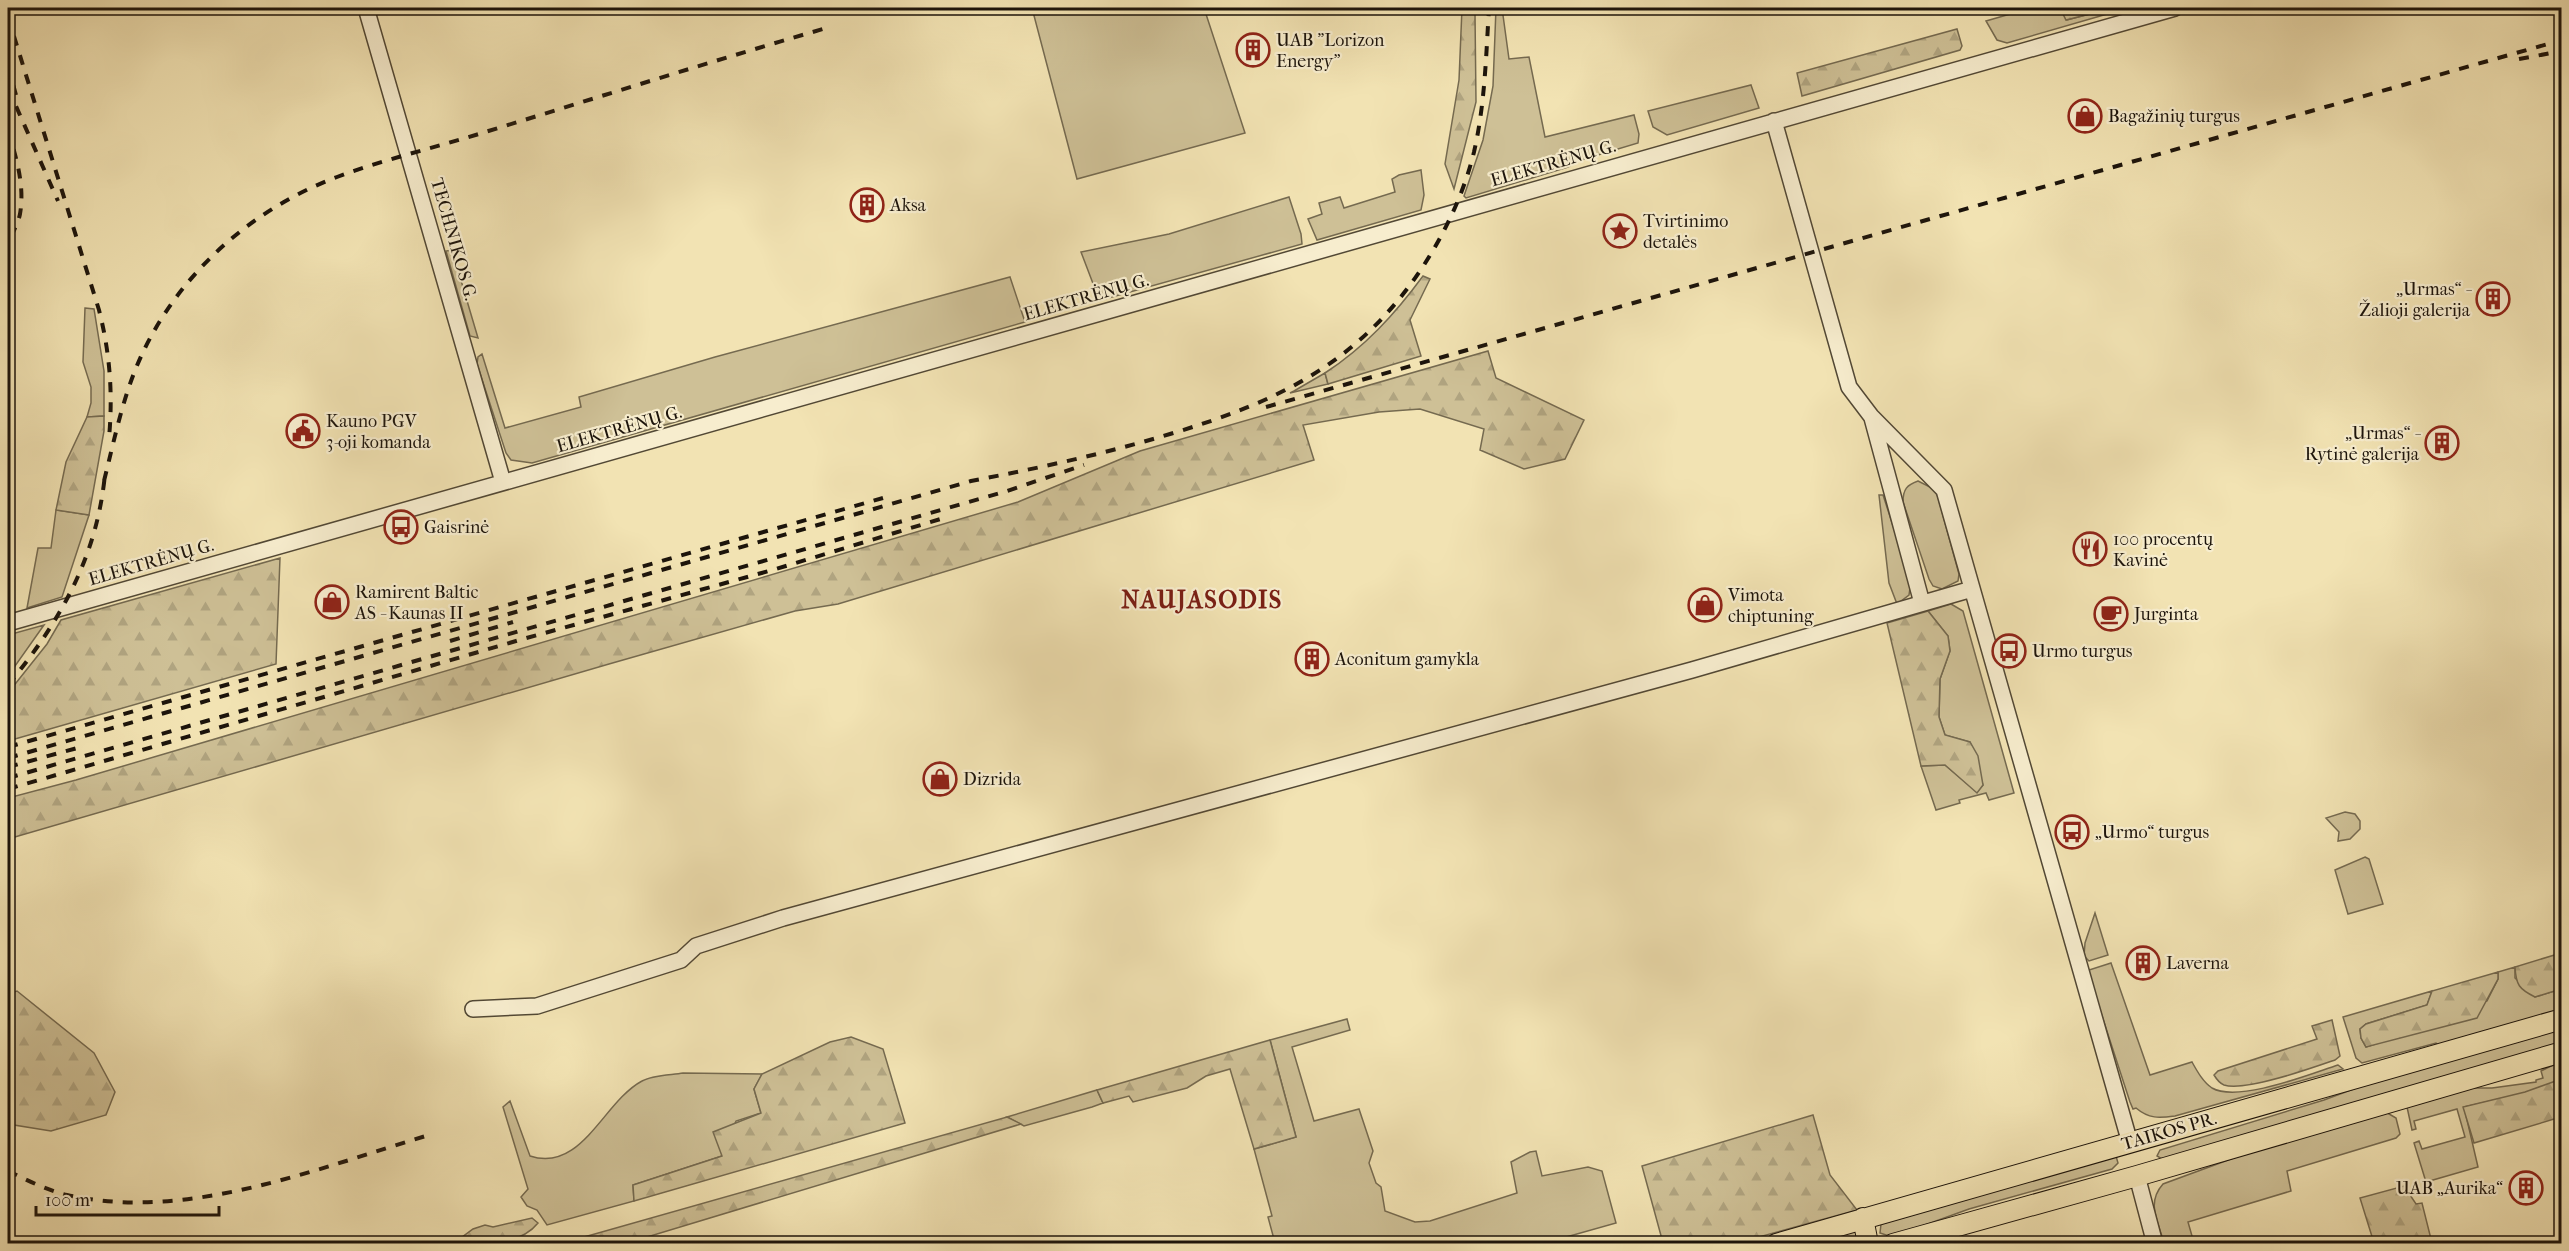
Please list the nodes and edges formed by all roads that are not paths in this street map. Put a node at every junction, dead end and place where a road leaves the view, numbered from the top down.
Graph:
1 (366, 8) edge
2 (2175, 8) edge
3 (1774, 121) junction
4 (1871, 416) junction
5 (502, 482) junction
6 (1972, 589) junction
7 (1922, 603) junction
8 (8, 623) edge
9 (473, 1009) dead end
10 (2562, 1019) edge
11 (2562, 1052) edge
12 (2130, 1143) junction
13 (2137, 1176) junction
14 (1863, 1218) junction
15 (1776, 1244) edge
16 (1868, 1244) edge
17 (1893, 1244) edge
18 (2155, 1244) edge

1 - 5 street, TECHNIKOS G.
2 - 3 street, ELEKTRĖNŲ G.
3 - 4 street
3 - 5 street, ELEKTRĖNŲ G.
4 - 6 street
4 - 7 street
5 - 8 street, ELEKTRĖNŲ G.
6 - 7 street
6 - 12 street
7 - 9 street
10 - 12 main road, TAIKOS PR.
11 - 13 main road, TAIKOS PR.
12 - 13 main road
12 - 14 main road, TAIKOS PR.
13 - 17 main road, TAIKOS PR.
13 - 18 street
14 - 15 main road, TAIKOS PR.
14 - 16 main road

